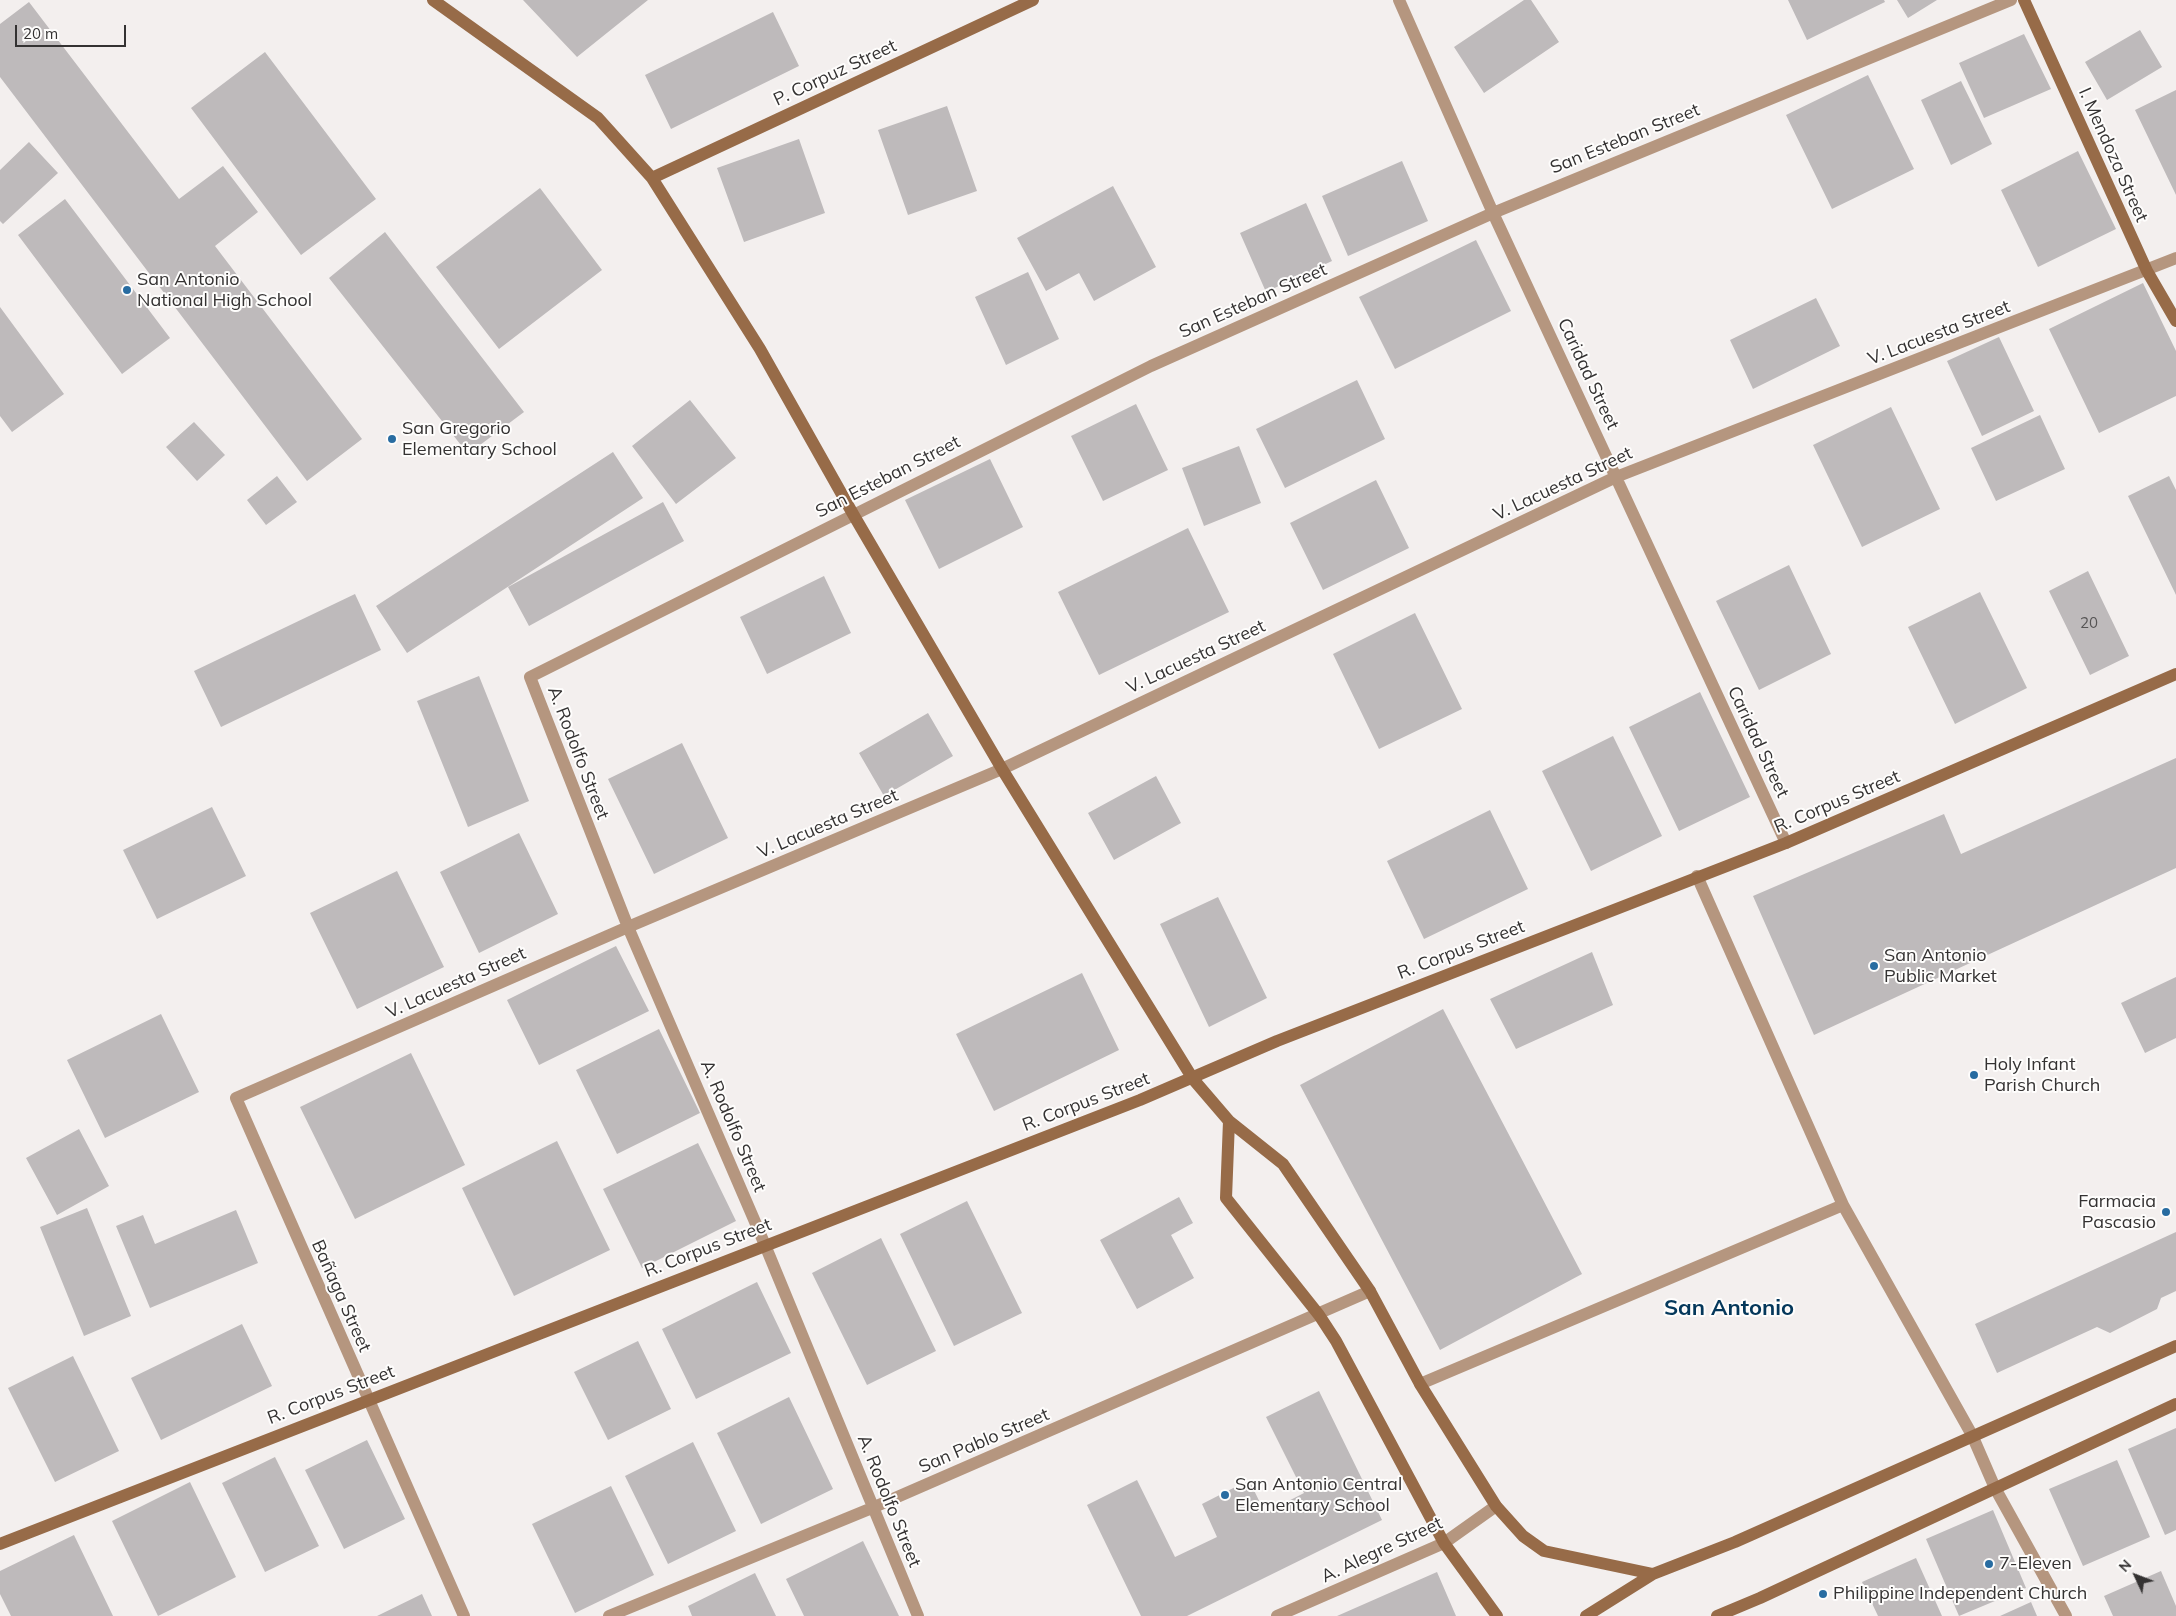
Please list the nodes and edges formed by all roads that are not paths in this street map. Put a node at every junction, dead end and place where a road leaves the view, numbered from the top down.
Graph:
1 (433, 0) edge
2 (1032, 0) edge
3 (1400, 0) edge
4 (2011, 0) edge
5 (2024, 0) edge
6 (652, 178) junction
7 (1493, 213) junction
8 (2176, 258) edge
9 (2147, 272) junction
10 (2176, 321) edge
11 (1616, 477) junction
12 (853, 514) junction
13 (2176, 674) edge
14 (530, 677) joint
15 (1002, 770) junction
16 (1786, 843) junction
17 (1697, 876) junction
18 (628, 928) junction
19 (1193, 1079) junction
20 (236, 1098) joint
21 (1229, 1122) junction
22 (1843, 1205) junction
23 (765, 1245) junction
24 (1370, 1291) junction
25 (1319, 1315) junction
26 (2176, 1346) edge
27 (1420, 1384) junction
28 (367, 1399) junction
29 (2176, 1404) edge
30 (1972, 1436) junction
31 (1995, 1488) junction
32 (1496, 1506) junction
33 (872, 1508) junction
34 (1444, 1543) junction
35 (0, 1544) edge
36 (1653, 1574) junction
37 (464, 1616) edge
38 (609, 1616) edge
39 (918, 1616) edge
40 (1277, 1616) edge
41 (1497, 1616) edge
42 (1586, 1616) edge
43 (1717, 1616) edge
44 (2066, 1616) edge

1 - 6 main road
2 - 6 main road, P. Corpuz Street
3 - 7 street, Caridad Street
4 - 7 street, San Esteban Street
5 - 9 main road, I. Mendoza Street
6 - 12 main road
7 - 11 street, Caridad Street
7 - 12 street, San Esteban Street
8 - 9 street, V. Lacuesta Street
9 - 10 main road, I. Mendoza Street
9 - 11 street, V. Lacuesta Street
11 - 15 street, V. Lacuesta Street
11 - 16 street, Caridad Street
12 - 14 street, San Esteban Street
12 - 15 main road
13 - 16 main road, R. Corpus Street
14 - 18 street, A. Rodolfo Street
15 - 18 street, V. Lacuesta Street
15 - 19 main road
16 - 17 main road, R. Corpus Street
17 - 19 main road, R. Corpus Street
17 - 22 street
18 - 20 street, V. Lacuesta Street
18 - 23 street, A. Rodolfo Street
19 - 21 main road
19 - 23 main road, R. Corpus Street
20 - 28 street, Bañaga Street
21 - 24 main road
21 - 25 main road
22 - 27 street
22 - 30 street
23 - 28 main road, R. Corpus Street
23 - 33 street, A. Rodolfo Street
24 - 25 street, San Pablo Street
24 - 27 main road
25 - 33 street, San Pablo Street
25 - 34 main road
26 - 30 main road
27 - 32 main road
28 - 35 main road, R. Corpus Street
28 - 37 street, Bañaga Street
29 - 31 main road
30 - 31 street
30 - 36 main road
31 - 43 main road
31 - 44 street
32 - 34 street, A. Alegre Street
32 - 36 main road
33 - 38 street, San Pablo Street
33 - 39 street, A. Rodolfo Street
34 - 40 street, A. Alegre Street
34 - 41 main road
36 - 42 main road

